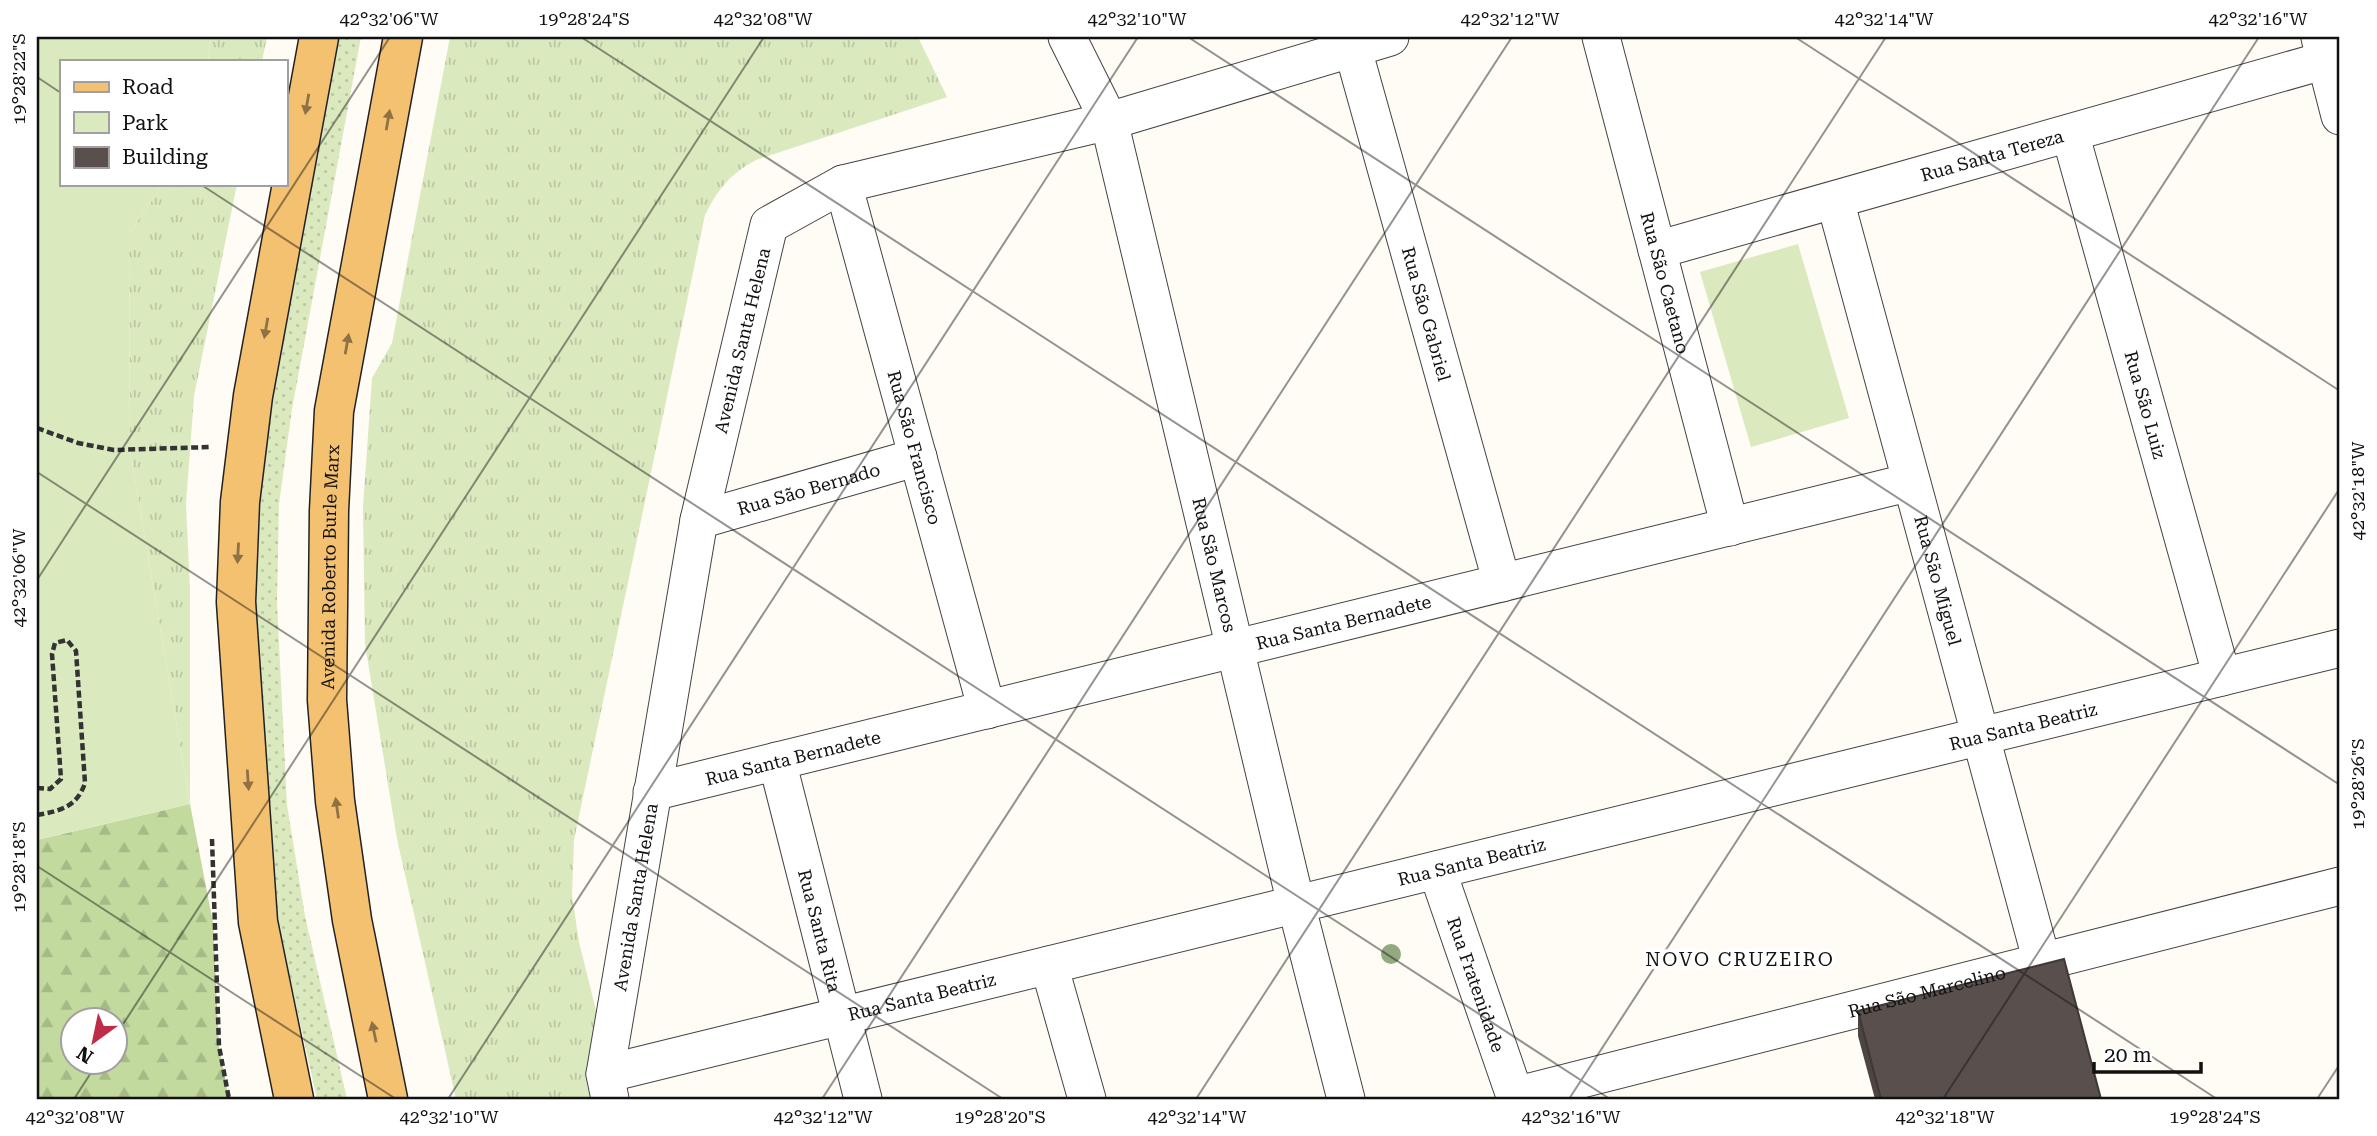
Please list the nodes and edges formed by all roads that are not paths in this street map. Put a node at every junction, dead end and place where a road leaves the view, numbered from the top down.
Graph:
1 (319, 37) edge
2 (403, 37) edge
3 (1067, 37) edge
4 (1390, 37) edge
5 (1601, 37) edge
6 (1352, 46) junction
7 (2323, 48) edge
8 (2340, 116) edge
9 (1109, 121) junction
10 (2070, 133) junction
11 (843, 184) junction
12 (1835, 200) junction
13 (1657, 250) junction
14 (918, 457) junction
15 (1911, 482) junction
16 (699, 520) junction
17 (1730, 527) junction
18 (1503, 583) junction
19 (1235, 648) junction
20 (2340, 648) edge
21 (2222, 677) junction
22 (987, 710) junction
23 (1980, 736) junction
24 (777, 761) junction
25 (652, 792) junction
26 (1437, 870) junction
27 (2340, 886) edge
28 (1296, 904) junction
29 (2042, 962) junction
30 (1049, 965) junction
31 (842, 1016) junction
32 (607, 1087) edge
33 (1515, 1098) edge
34 (294, 1099) edge
35 (388, 1099) edge
36 (863, 1099) edge
37 (1087, 1099) edge
38 (1346, 1099) edge

1 -> 34 main road
35 -> 2 main road, Avenida Roberto Burle Marx
3 - 9 street, Rua São Marcos
4 - 6 street, Avenida Santa Helena
5 - 13 street, Rua São Caetano
6 - 9 street, Avenida Santa Helena
6 - 18 street, Rua São Gabriel
7 - 8 street
7 - 10 street, Rua Santa Tereza
9 - 11 street, Avenida Santa Helena
9 - 19 street, Rua São Marcos
10 - 12 street, Rua Santa Tereza
10 - 21 street, Rua São Luiz
11 - 14 street, Rua São Francisco
11 - 16 street, Avenida Santa Helena
12 - 13 street, Rua Santa Tereza
12 - 15 street, Rua São Miguel
13 - 17 street, Rua São Caetano
14 - 16 street, Rua São Bernado
14 - 22 street, Rua São Francisco
15 - 17 street, Rua Santa Bernadete
15 - 23 street, Rua São Miguel
16 - 25 street, Avenida Santa Helena
17 - 18 street, Rua Santa Bernadete
18 - 19 street, Rua Santa Bernadete
19 - 22 street, Rua Santa Bernadete
19 - 28 street, Rua São Marcos
20 - 21 street, Rua Santa Beatriz
21 - 23 street, Rua Santa Beatriz
22 - 24 street, Rua Santa Bernadete
23 - 26 street, Rua Santa Beatriz
23 - 29 street, Rua São Miguel
24 - 25 street, Rua Santa Bernadete
24 - 31 street, Rua Santa Rita
25 - 32 street, Avenida Santa Helena
26 - 28 street, Rua Santa Beatriz
26 - 33 street, Rua Fratenidade
27 - 29 street, Rua São Marcelino
28 - 30 street, Rua Santa Beatriz
28 - 38 street, Rua São Marcos
29 - 33 street, Rua São Marcelino
30 - 31 street, Rua Santa Beatriz
30 - 37 street
31 - 32 street, Rua Santa Beatriz
31 - 36 street, Rua Santa Rita

